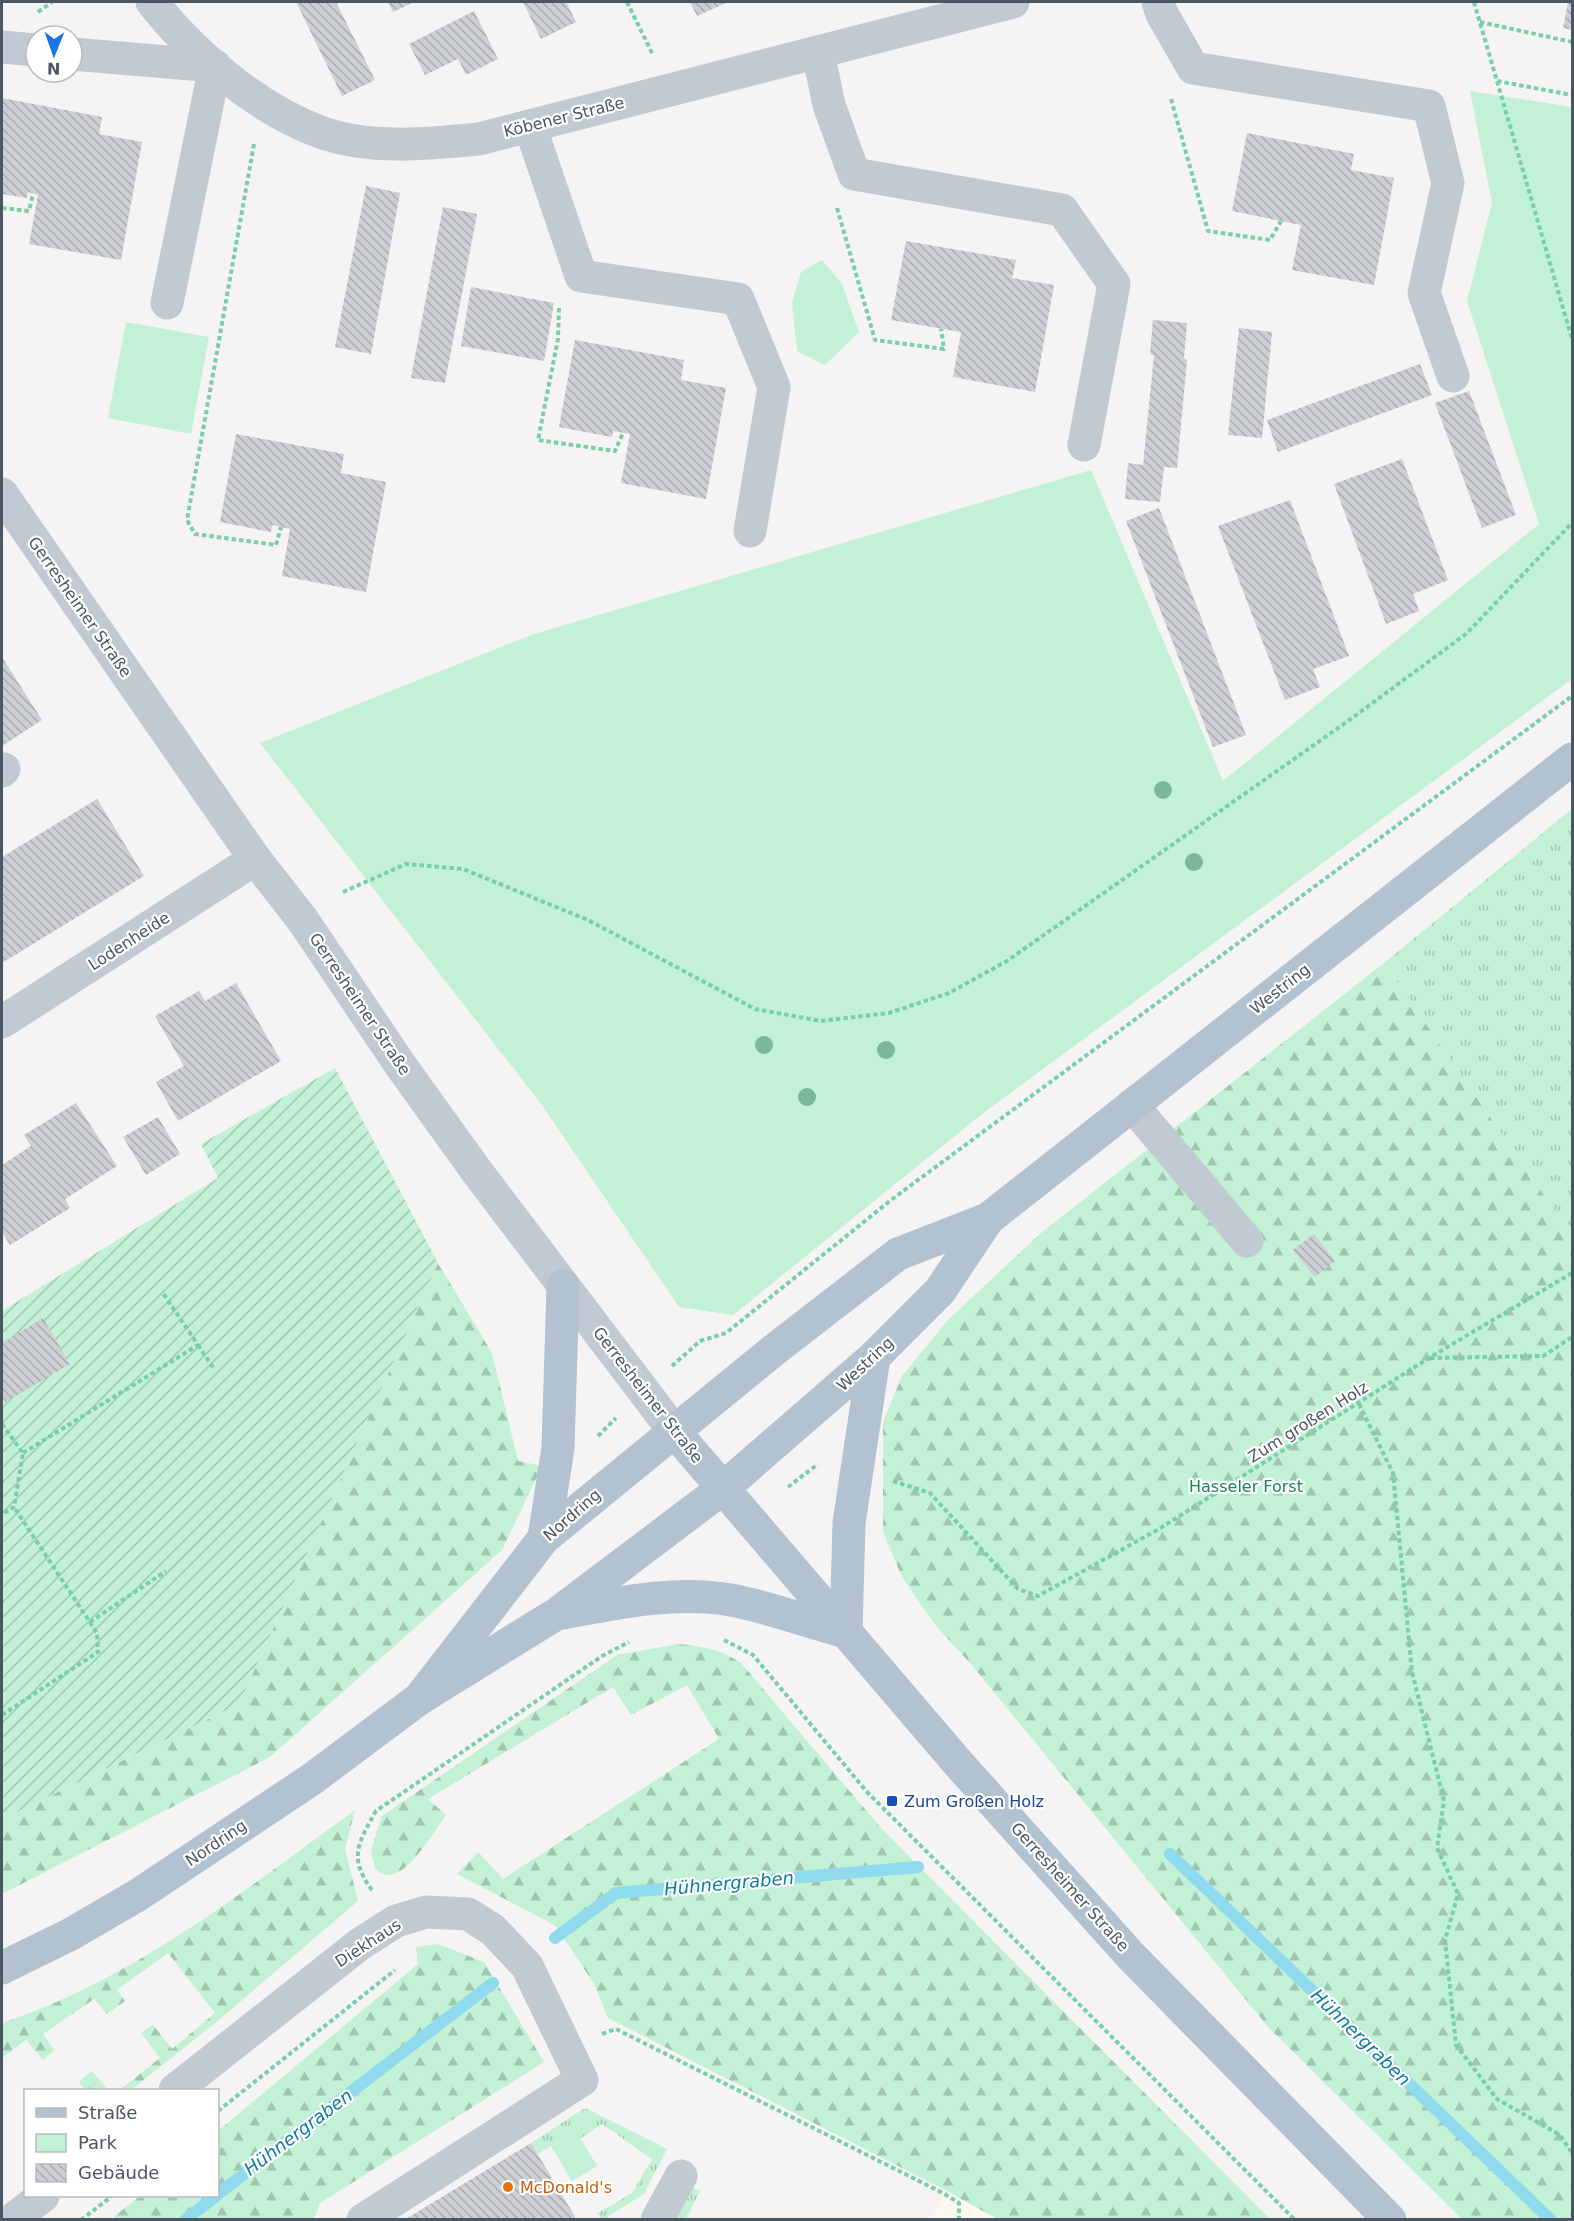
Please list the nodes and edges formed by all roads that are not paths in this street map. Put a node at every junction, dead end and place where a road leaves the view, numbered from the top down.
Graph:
1 (152, 2) edge
2 (1012, 2) edge
3 (1158, 2) edge
4 (2, 47) edge
5 (24, 49) edge
6 (818, 52) junction
7 (84, 55) edge
8 (215, 66) junction
9 (530, 126) junction
10 (167, 303) dead end
11 (1453, 376) dead end
12 (1084, 445) dead end
13 (2, 494) edge
14 (750, 531) dead end
15 (1572, 759) edge
16 (255, 858) junction
17 (2, 1022) edge
18 (1132, 1105) junction
19 (988, 1219) junction
20 (1247, 1241) dead end
21 (563, 1286) junction
22 (874, 1357) junction
23 (674, 1431) junction
24 (722, 1490) junction
25 (544, 1538) junction
26 (558, 1613) junction
27 (846, 1632) junction
28 (419, 1699) junction
29 (2, 1968) edge
30 (179, 2089) edge
31 (681, 2176) dead end
32 (42, 2197) edge
33 (12, 2220) edge
34 (363, 2220) edge
35 (657, 2220) edge
36 (1390, 2220) edge

1 - 8 street, Köbener Straße
2 - 6 street, Köbener Straße
3 - 11 street
4 - 5 street
6 - 9 street, Köbener Straße
6 - 12 street
7 - 8 street
8 - 9 street, Köbener Straße
8 - 10 street
9 - 14 street
13 - 16 street, Gerresheimer Straße
15 - 18 main road, Westring
16 - 17 street, Lodenheide
16 - 21 street, Gerresheimer Straße
18 - 19 main road, Westring
18 - 20 street
19 - 22 main road, Westring
19 - 23 main road, Westring
21 - 23 street, Gerresheimer Straße
21 - 25 main road
22 - 24 main road, Westring
22 - 27 main road
23 - 24 main road, Gerresheimer Straße
23 - 25 main road, Nordring
24 - 26 main road, Nordring
24 - 27 main road, Gerresheimer Straße
25 - 28 main road, Nordring
26 - 27 main road
26 - 28 main road, Nordring
27 - 36 main road, Gerresheimer Straße
28 - 29 main road, Nordring
30 - 34 street, Diekhaus
31 - 35 street
32 - 33 street

